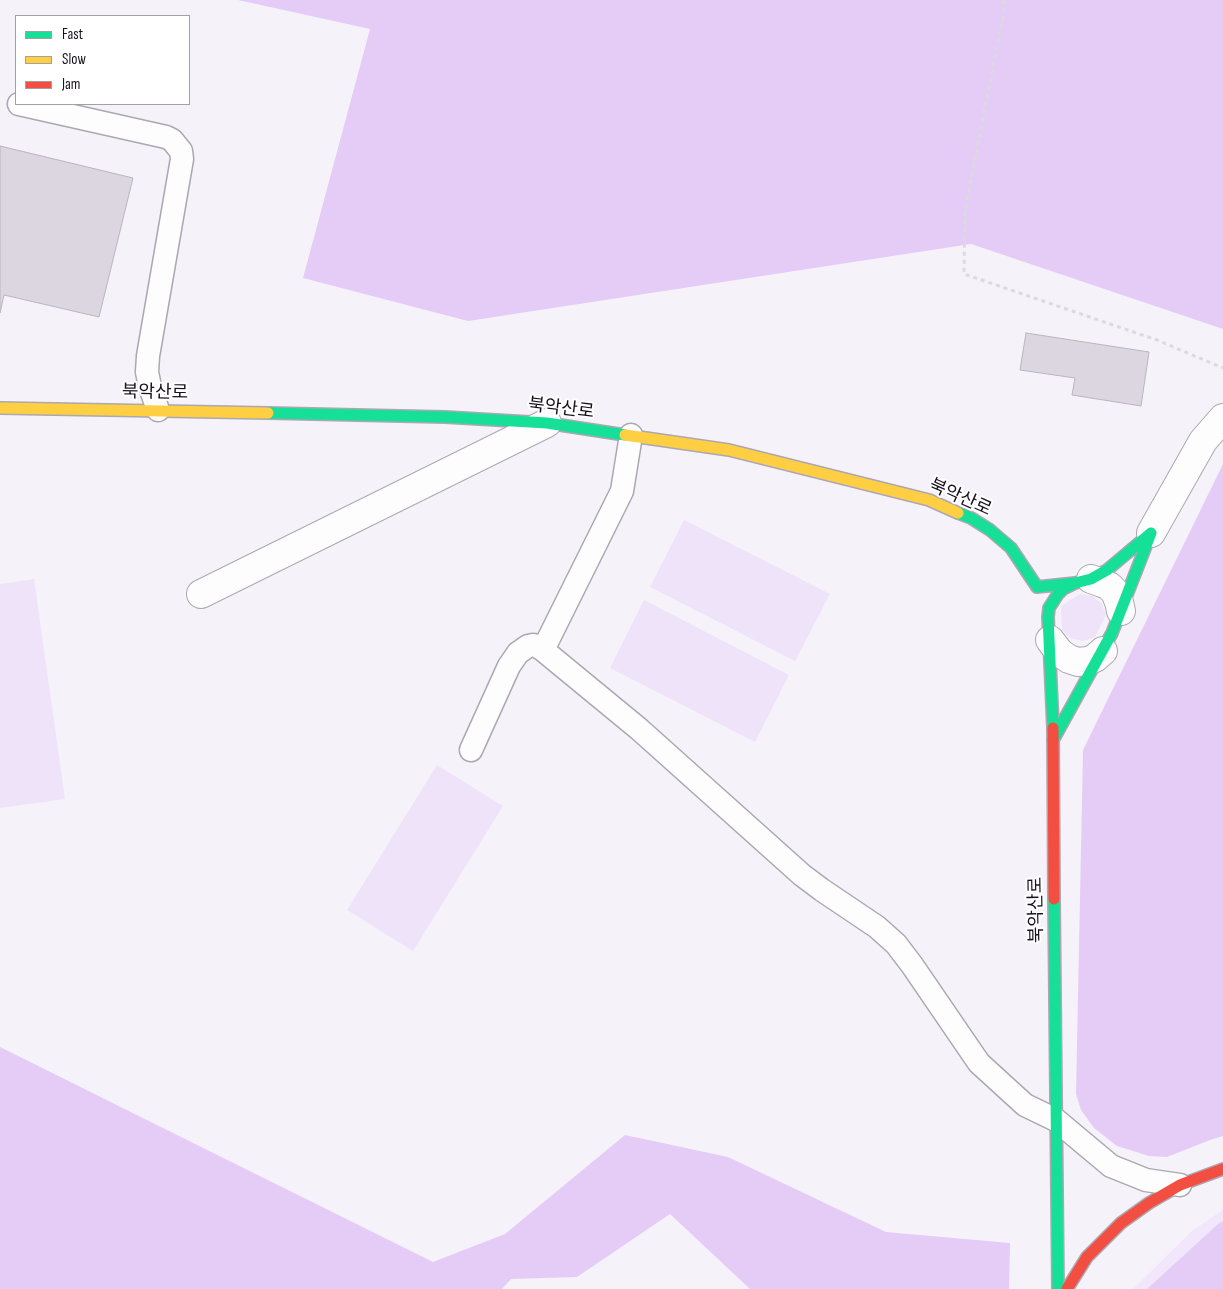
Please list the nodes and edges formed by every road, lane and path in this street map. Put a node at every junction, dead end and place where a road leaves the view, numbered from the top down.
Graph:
1 (1003, 0) edge
2 (0, 99) edge
3 (15, 102) edge
4 (27, 105) edge
5 (1223, 368) edge
6 (0, 408) edge
7 (158, 410) junction
8 (1223, 418) edge
9 (547, 423) junction
10 (631, 435) junction
11 (1151, 533) junction
12 (1083, 581) junction
13 (1036, 587) junction
14 (200, 594) dead end
15 (1121, 612) junction
16 (1049, 628) junction
17 (543, 650) junction
18 (1103, 651) junction
19 (1053, 740) junction
20 (471, 750) dead end
21 (1056, 1120) junction
22 (1223, 1168) edge
23 (1180, 1185) junction
24 (1058, 1289) edge
25 (1067, 1289) edge

1 - 5 path
2 - 3 lane
4 - 7 lane
6 - 7 street, 북악산로
7 - 9 street, 북악산로
8 - 11 street
9 - 10 street, 북악산로
9 - 14 street
10 - 13 street, 북악산로
10 - 17 lane
11 - 12 street
11 - 15 street, 북악산로
12 - 13 street
12 - 15 street
12 - 16 street
13 - 16 street
15 - 18 street, 북악산로
16 - 18 street
16 - 19 street
17 - 20 lane
17 - 21 lane
18 - 19 street, 북악산로
19 - 21 street, 북악산로
21 - 23 lane
21 - 24 street, 북악산로
22 - 23 street
23 - 25 street

